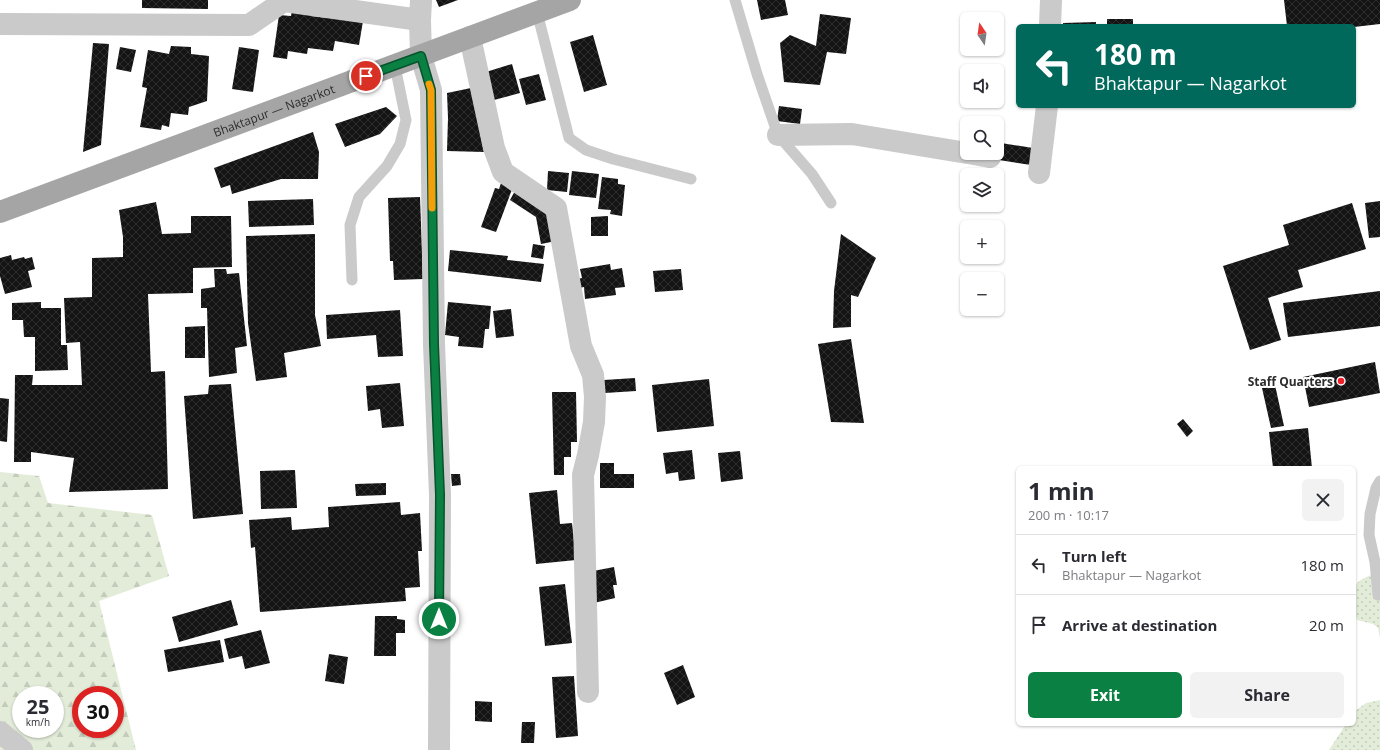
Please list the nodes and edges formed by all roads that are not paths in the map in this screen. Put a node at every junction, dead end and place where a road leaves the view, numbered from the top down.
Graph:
1 (284, 0) edge
2 (570, 0) edge
3 (735, 0) edge
4 (1051, 0) edge
5 (420, 10) edge
6 (537, 12) junction
7 (0, 24) edge
8 (1050, 24) edge
9 (470, 37) junction
10 (421, 56) junction
11 (395, 66) junction
12 (1047, 108) edge
13 (778, 135) junction
14 (960, 152) edge
15 (1039, 173) dead end
16 (690, 179) dead end
17 (831, 203) dead end
18 (0, 212) edge
19 (352, 280) dead end
20 (1380, 481) edge
21 (1378, 595) dead end
22 (588, 692) dead end
23 (0, 732) edge
24 (22, 750) edge
25 (440, 750) edge

1 - 5 street
1 - 7 street
2 - 6 main road, Bhaktapur — Nagarkot
3 - 13 lane
4 - 8 street
5 - 10 street
6 - 9 main road, Bhaktapur — Nagarkot
6 - 16 lane
9 - 10 main road, Bhaktapur — Nagarkot
9 - 22 street
10 - 11 main road, Bhaktapur — Nagarkot
10 - 25 street
11 - 18 main road, Bhaktapur — Nagarkot
11 - 19 lane
12 - 15 street
13 - 14 street
13 - 17 lane
20 - 21 lane
23 - 24 street

